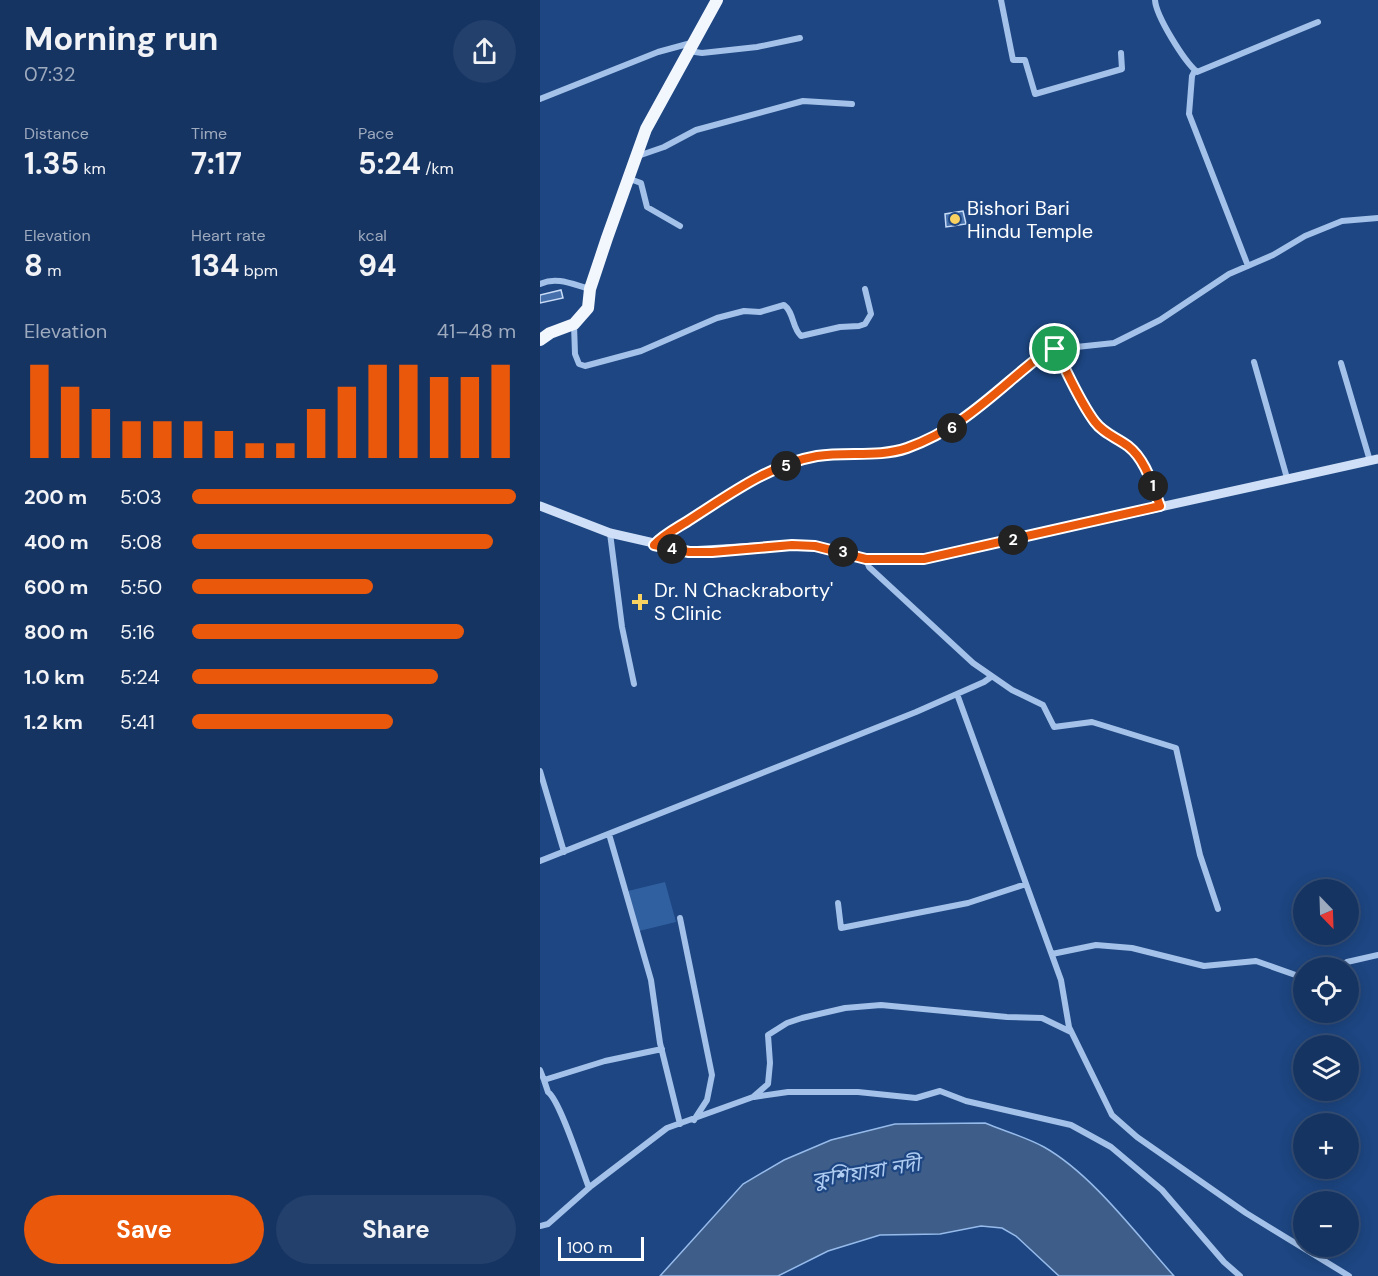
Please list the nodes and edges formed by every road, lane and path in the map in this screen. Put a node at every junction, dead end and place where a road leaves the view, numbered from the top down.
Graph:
1 (717, 0) edge
2 (1001, 0) edge
3 (1155, 0) edge
4 (1318, 22) dead end
5 (800, 38) dead end
6 (693, 46) junction
7 (1121, 53) dead end
8 (1195, 70) junction
9 (540, 99) edge
10 (852, 104) dead end
11 (635, 157) junction
12 (627, 178) junction
13 (1378, 218) edge
14 (680, 226) dead end
15 (1248, 266) junction
16 (540, 284) edge
17 (865, 289) dead end
18 (590, 290) junction
19 (574, 324) junction
20 (540, 340) edge
21 (1055, 349) junction
22 (1254, 362) dead end
23 (1341, 363) dead end
24 (1374, 460) edge
25 (1287, 478) junction
26 (540, 506) edge
27 (1160, 506) junction
28 (610, 533) junction
29 (654, 545) junction
30 (866, 559) junction
31 (991, 677) junction
32 (634, 684) dead end
33 (957, 694) junction
34 (540, 771) edge
35 (609, 834) junction
36 (564, 852) junction
37 (540, 861) edge
38 (1026, 884) junction
39 (838, 903) dead end
40 (1218, 909) dead end
41 (680, 918) dead end
42 (1052, 954) junction
43 (1378, 955) edge
44 (1359, 959) edge
45 (1293, 974) edge
46 (1072, 1032) junction
47 (662, 1049) junction
48 (540, 1070) edge
49 (544, 1080) junction
50 (753, 1097) junction
51 (694, 1120) junction
52 (680, 1124) junction
53 (589, 1188) junction
54 (540, 1226) edge
55 (1240, 1276) edge
56 (1349, 1276) edge

1 - 6 highway
2 - 7 street
3 - 8 street
4 - 8 street
5 - 6 street
6 - 9 street
6 - 11 highway
8 - 15 street
10 - 11 street
11 - 12 highway
12 - 14 street
12 - 18 highway
13 - 15 street
15 - 21 street
16 - 18 street
17 - 19 street
18 - 19 highway
19 - 20 highway
21 - 27 street
21 - 29 street
22 - 25 street
23 - 24 street
24 - 25 main road
25 - 27 main road
26 - 28 main road
27 - 30 main road
28 - 29 main road
28 - 32 street
29 - 30 main road
30 - 31 street
31 - 33 street
31 - 40 street
33 - 35 street
33 - 38 street
34 - 36 street
35 - 36 street
35 - 47 street
36 - 37 street
38 - 39 street
38 - 42 street
41 - 51 street
42 - 45 street
42 - 46 street
43 - 44 street
46 - 50 street
46 - 56 street
47 - 49 street
47 - 52 street
48 - 49 street
49 - 53 street
50 - 51 street
50 - 55 street
51 - 52 street
52 - 53 street
53 - 54 street

